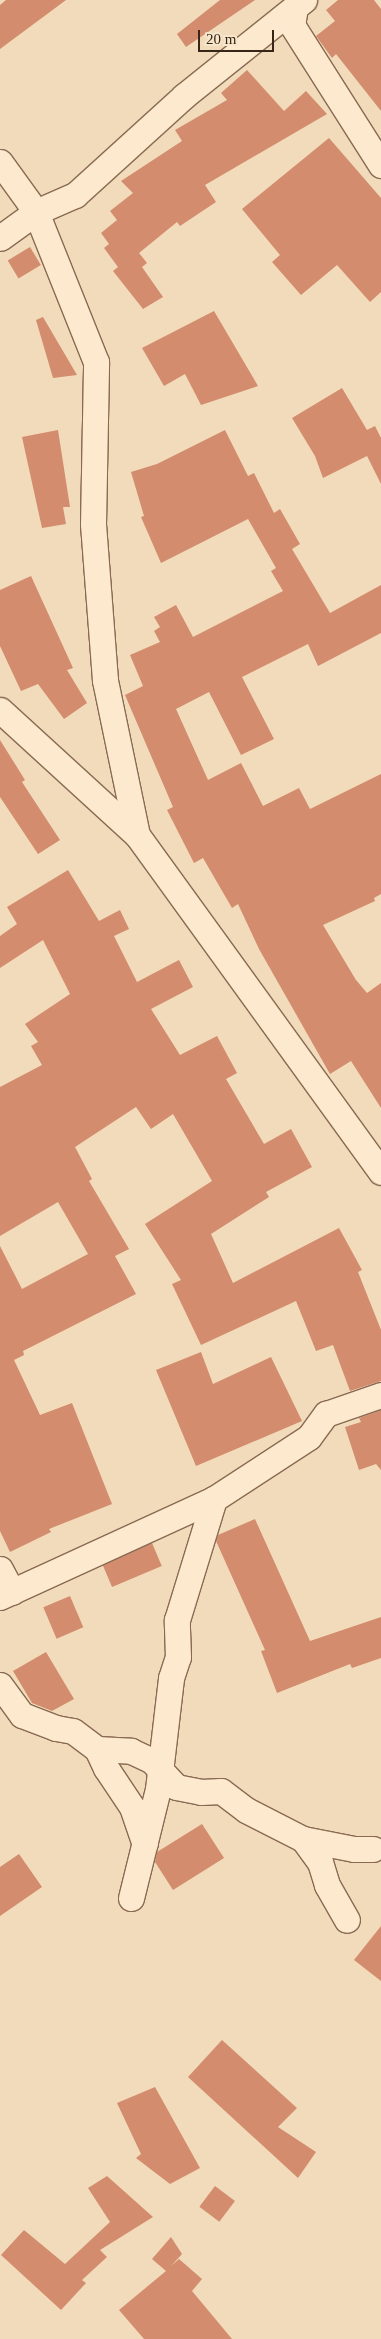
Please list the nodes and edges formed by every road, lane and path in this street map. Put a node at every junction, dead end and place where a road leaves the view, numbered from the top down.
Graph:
1 (300, 3) edge
2 (0, 162) edge
3 (381, 165) edge
4 (36, 212) junction
5 (0, 238) edge
6 (0, 710) edge
7 (137, 835) junction
8 (381, 1172) edge
9 (381, 1396) edge
10 (214, 1499) junction
11 (0, 1569) edge
12 (6, 1594) edge
13 (0, 1686) edge
14 (97, 1749) junction
15 (160, 1772) junction
16 (303, 1839) junction
17 (146, 1844) junction
18 (374, 1849) dead end
19 (131, 1898) dead end
20 (347, 1920) dead end

1 - 3 street
1 - 4 street
2 - 4 street
4 - 5 street
4 - 7 street
6 - 7 street
7 - 8 street
9 - 10 street
10 - 12 street
10 - 15 street
11 - 12 street
13 - 14 street
14 - 15 street
14 - 17 street
15 - 16 street
15 - 17 street
16 - 18 street
16 - 20 street
17 - 19 street

